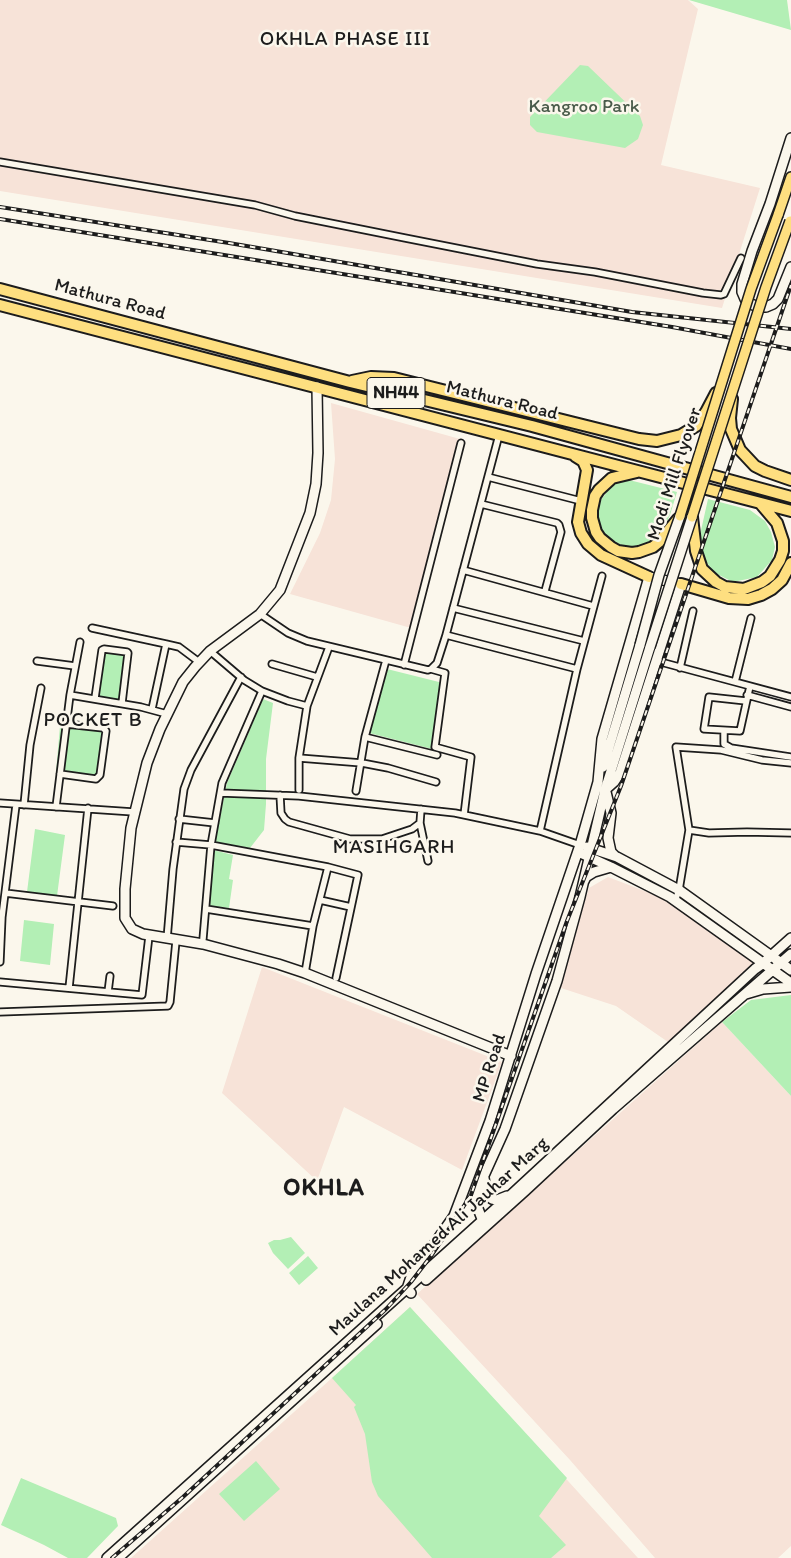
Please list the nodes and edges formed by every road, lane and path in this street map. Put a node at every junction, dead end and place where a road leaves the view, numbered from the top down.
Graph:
1 (791, 138) edge
2 (0, 162) edge
3 (791, 177) edge
4 (791, 218) edge
5 (741, 258) dead end
6 (791, 267) edge
7 (789, 280) edge
8 (0, 290) edge
9 (0, 305) edge
10 (723, 376) junction
11 (350, 382) junction
12 (317, 387) junction
13 (732, 389) junction
14 (499, 435) junction
15 (461, 443) dead end
16 (572, 454) junction
17 (640, 471) junction
18 (488, 477) junction
19 (791, 480) edge
20 (791, 498) edge
21 (581, 501) junction
22 (759, 502) junction
23 (480, 504) junction
24 (791, 510) edge
25 (680, 516) junction
26 (692, 517) junction
27 (791, 563) edge
28 (463, 570) junction
29 (602, 576) dead end
30 (648, 577) junction
31 (682, 584) junction
32 (545, 591) junction
33 (594, 606) junction
34 (453, 608) junction
35 (693, 612) dead end
36 (260, 614) junction
37 (751, 618) dead end
38 (92, 628) dead end
39 (446, 635) junction
40 (584, 641) junction
41 (80, 642) dead end
42 (166, 644) junction
43 (329, 647) junction
44 (210, 651) junction
45 (386, 660) junction
46 (37, 661) dead end
47 (657, 661) junction
48 (199, 662) junction
49 (272, 664) dead end
50 (404, 664) junction
51 (75, 666) junction
52 (680, 668) junction
53 (577, 669) junction
54 (431, 670) junction
55 (241, 677) junction
56 (317, 677) junction
57 (735, 682) junction
58 (750, 686) junction
59 (40, 688) dead end
60 (262, 691) junction
61 (70, 695) junction
62 (791, 697) edge
63 (95, 698) junction
64 (747, 698) junction
65 (122, 703) junction
66 (307, 706) junction
67 (791, 707) edge
68 (152, 709) junction
69 (166, 714) junction
70 (66, 724) junction
71 (724, 731) junction
72 (366, 737) junction
73 (613, 749) junction
74 (437, 754) dead end
75 (791, 757) edge
76 (299, 758) junction
77 (362, 763) junction
78 (791, 763) edge
79 (60, 774) junction
80 (436, 782) dead end
81 (598, 782) junction
82 (299, 790) dead end
83 (605, 790) junction
84 (356, 791) dead end
85 (221, 793) junction
86 (280, 795) junction
87 (0, 803) edge
88 (16, 805) junction
89 (24, 806) junction
90 (56, 806) junction
91 (88, 808) junction
92 (421, 809) junction
93 (134, 812) junction
94 (464, 815) junction
95 (179, 819) junction
96 (215, 823) junction
97 (420, 824) junction
98 (689, 830) junction
99 (540, 831) junction
100 (791, 833) edge
101 (176, 842) junction
102 (211, 846) junction
103 (579, 848) junction
104 (591, 852) junction
105 (617, 857) junction
106 (428, 861) dead end
107 (328, 867) junction
108 (612, 867) junction
109 (679, 890) junction
110 (5, 894) junction
111 (580, 897) junction
112 (320, 900) junction
113 (675, 901) junction
114 (78, 903) junction
115 (113, 906) dead end
116 (351, 907) junction
117 (206, 909) junction
118 (1, 925) edge
119 (313, 926) junction
120 (149, 936) junction
121 (791, 938) edge
122 (203, 939) dead end
123 (171, 940) junction
124 (791, 954) edge
125 (771, 957) junction
126 (0, 962) edge
127 (781, 963) junction
128 (762, 964) junction
129 (791, 970) edge
130 (772, 971) junction
131 (305, 972) junction
132 (110, 976) dead end
133 (336, 978) dead end
134 (0, 982) edge
135 (791, 983) edge
136 (791, 987) edge
137 (69, 988) junction
138 (108, 992) junction
139 (744, 994) junction
140 (0, 1012) edge
141 (511, 1056) junction
142 (484, 1173) junction
143 (513, 1193) junction
144 (458, 1205) junction
145 (477, 1206) junction
146 (485, 1222) junction
147 (409, 1291) junction
148 (223, 1459) junction
149 (107, 1558) edge
150 (118, 1558) edge

1 - 7 main road
2 - 5 street
3 - 10 main road, Modi Mill Flyover, bridge
4 - 13 main road, Modi Mill Flyover, bridge
6 - 7 main road
8 - 11 highway, Mathura Road / NH44
9 - 12 highway, Mathura Road / NH44
10 - 11 highway, bridge
10 - 25 main road, Modi Mill Flyover, bridge
11 - 20 highway, Mathura Road / NH44
12 - 14 highway, Mathura Road / NH44
12 - 36 main road
13 - 19 highway, bridge
13 - 26 main road, Modi Mill Flyover, bridge
14 - 16 highway, Mathura Road / NH44
14 - 18 street
15 - 50 street
16 - 17 highway, Mathura Road / NH44
16 - 21 highway
17 - 22 highway, Mathura Road / NH44
17 - 25 highway
18 - 21 street
18 - 23 street
21 - 30 highway
22 - 24 highway, Mathura Road / NH44
22 - 26 highway
23 - 28 street
23 - 32 street
25 - 73 main road, Modi Mill Flyover, bridge
26 - 73 main road, Modi Mill Flyover, bridge
27 - 31 highway
28 - 32 street
28 - 34 street
29 - 33 street
30 - 31 main road
30 - 81 main road
31 - 47 main road
32 - 33 street
33 - 40 street
34 - 39 street
34 - 40 street
35 - 52 street
36 - 43 street
36 - 44 main road
37 - 57 street
38 - 42 street
39 - 53 street
39 - 54 street
40 - 53 street
41 - 51 street
42 - 48 street
42 - 68 street
43 - 45 street
43 - 56 street
44 - 48 main road
44 - 55 street
45 - 50 street
45 - 72 street
46 - 51 street
47 - 52 street
47 - 83 main road
48 - 69 main road
49 - 56 street
50 - 54 street
51 - 61 street
52 - 57 street
53 - 99 street
54 - 94 street
55 - 60 street
55 - 95 street
56 - 66 street
57 - 58 street
58 - 62 street
58 - 64 street
59 - 89 street
60 - 66 street
60 - 85 street
61 - 63 street
61 - 70 street
63 - 65 street
63 - 65 street
64 - 67 street
64 - 71 street
64 - 71 street
65 - 68 street
66 - 76 street
68 - 69 street
69 - 93 main road
70 - 79 street
70 - 79 street
71 - 75 street
72 - 74 street
72 - 77 street
73 - 81 main road, Modi Mill Flyover
73 - 83 main road, Modi Mill Flyover
76 - 77 street
76 - 82 street
77 - 80 street
77 - 84 street
78 - 98 street
79 - 90 street
81 - 103 main road, MP Road
83 - 104 main road, Modi Mill Flyover
83 - 105 main road
85 - 86 street
85 - 96 street
86 - 92 street
86 - 97 street
87 - 88 street
88 - 89 street
88 - 110 street
89 - 90 street
90 - 91 street
91 - 93 street
91 - 114 street
92 - 94 street
92 - 97 street
93 - 120 main road
94 - 99 street
95 - 96 street
95 - 101 street
96 - 102 street
97 - 106 street
98 - 100 street
98 - 109 street
99 - 103 street
101 - 102 street
101 - 123 street
102 - 107 street
102 - 117 street
103 - 104 main road
103 - 141 main road, MP Road
104 - 105 main road
104 - 108 main road
104 - 111 main road, MP Road
105 - 109 main road
107 - 112 street
107 - 116 street
108 - 111 main road
108 - 113 main road
109 - 113 street
109 - 125 main road
110 - 114 street
110 - 118 street
111 - 142 main road, MP Road
112 - 116 street
112 - 119 street
113 - 128 main road
114 - 115 street
114 - 137 street
116 - 133 street
117 - 119 street
117 - 122 street
118 - 126 street
119 - 131 street
120 - 123 main road
120 - 138 street
121 - 125 main road, Maulana Mohamed Ali Jauhar Marg
123 - 131 main road
123 - 140 street
124 - 127 main road, Maulana Mohamed Ali Jauhar Marg
125 - 127 main road
125 - 128 main road, Maulana Mohamed Ali Jauhar Marg
127 - 129 main road
127 - 130 main road, Maulana Mohamed Ali Jauhar Marg
128 - 130 main road
128 - 143 main road, Maulana Mohamed Ali Jauhar Marg
130 - 135 main road
130 - 139 main road, Maulana Mohamed Ali Jauhar Marg
131 - 141 main road
132 - 138 street
134 - 137 street
136 - 139 main road
137 - 138 street
139 - 146 main road, Maulana Mohamed Ali Jauhar Marg
141 - 144 main road, MP Road
142 - 143 main road
142 - 145 main road, MP Road
143 - 146 main road, Maulana Mohamed Ali Jauhar Marg
144 - 145 main road
144 - 147 main road, MP Road
145 - 146 main road, MP Road
146 - 147 main road, Maulana Mohamed Ali Jauhar Marg
147 - 148 main road, Maulana Mohamed Ali Jauhar Marg
148 - 149 main road, Maulana Mohamed Ali Jauhar Marg
148 - 150 main road, Maulana Mohamed Ali Jauhar Marg

